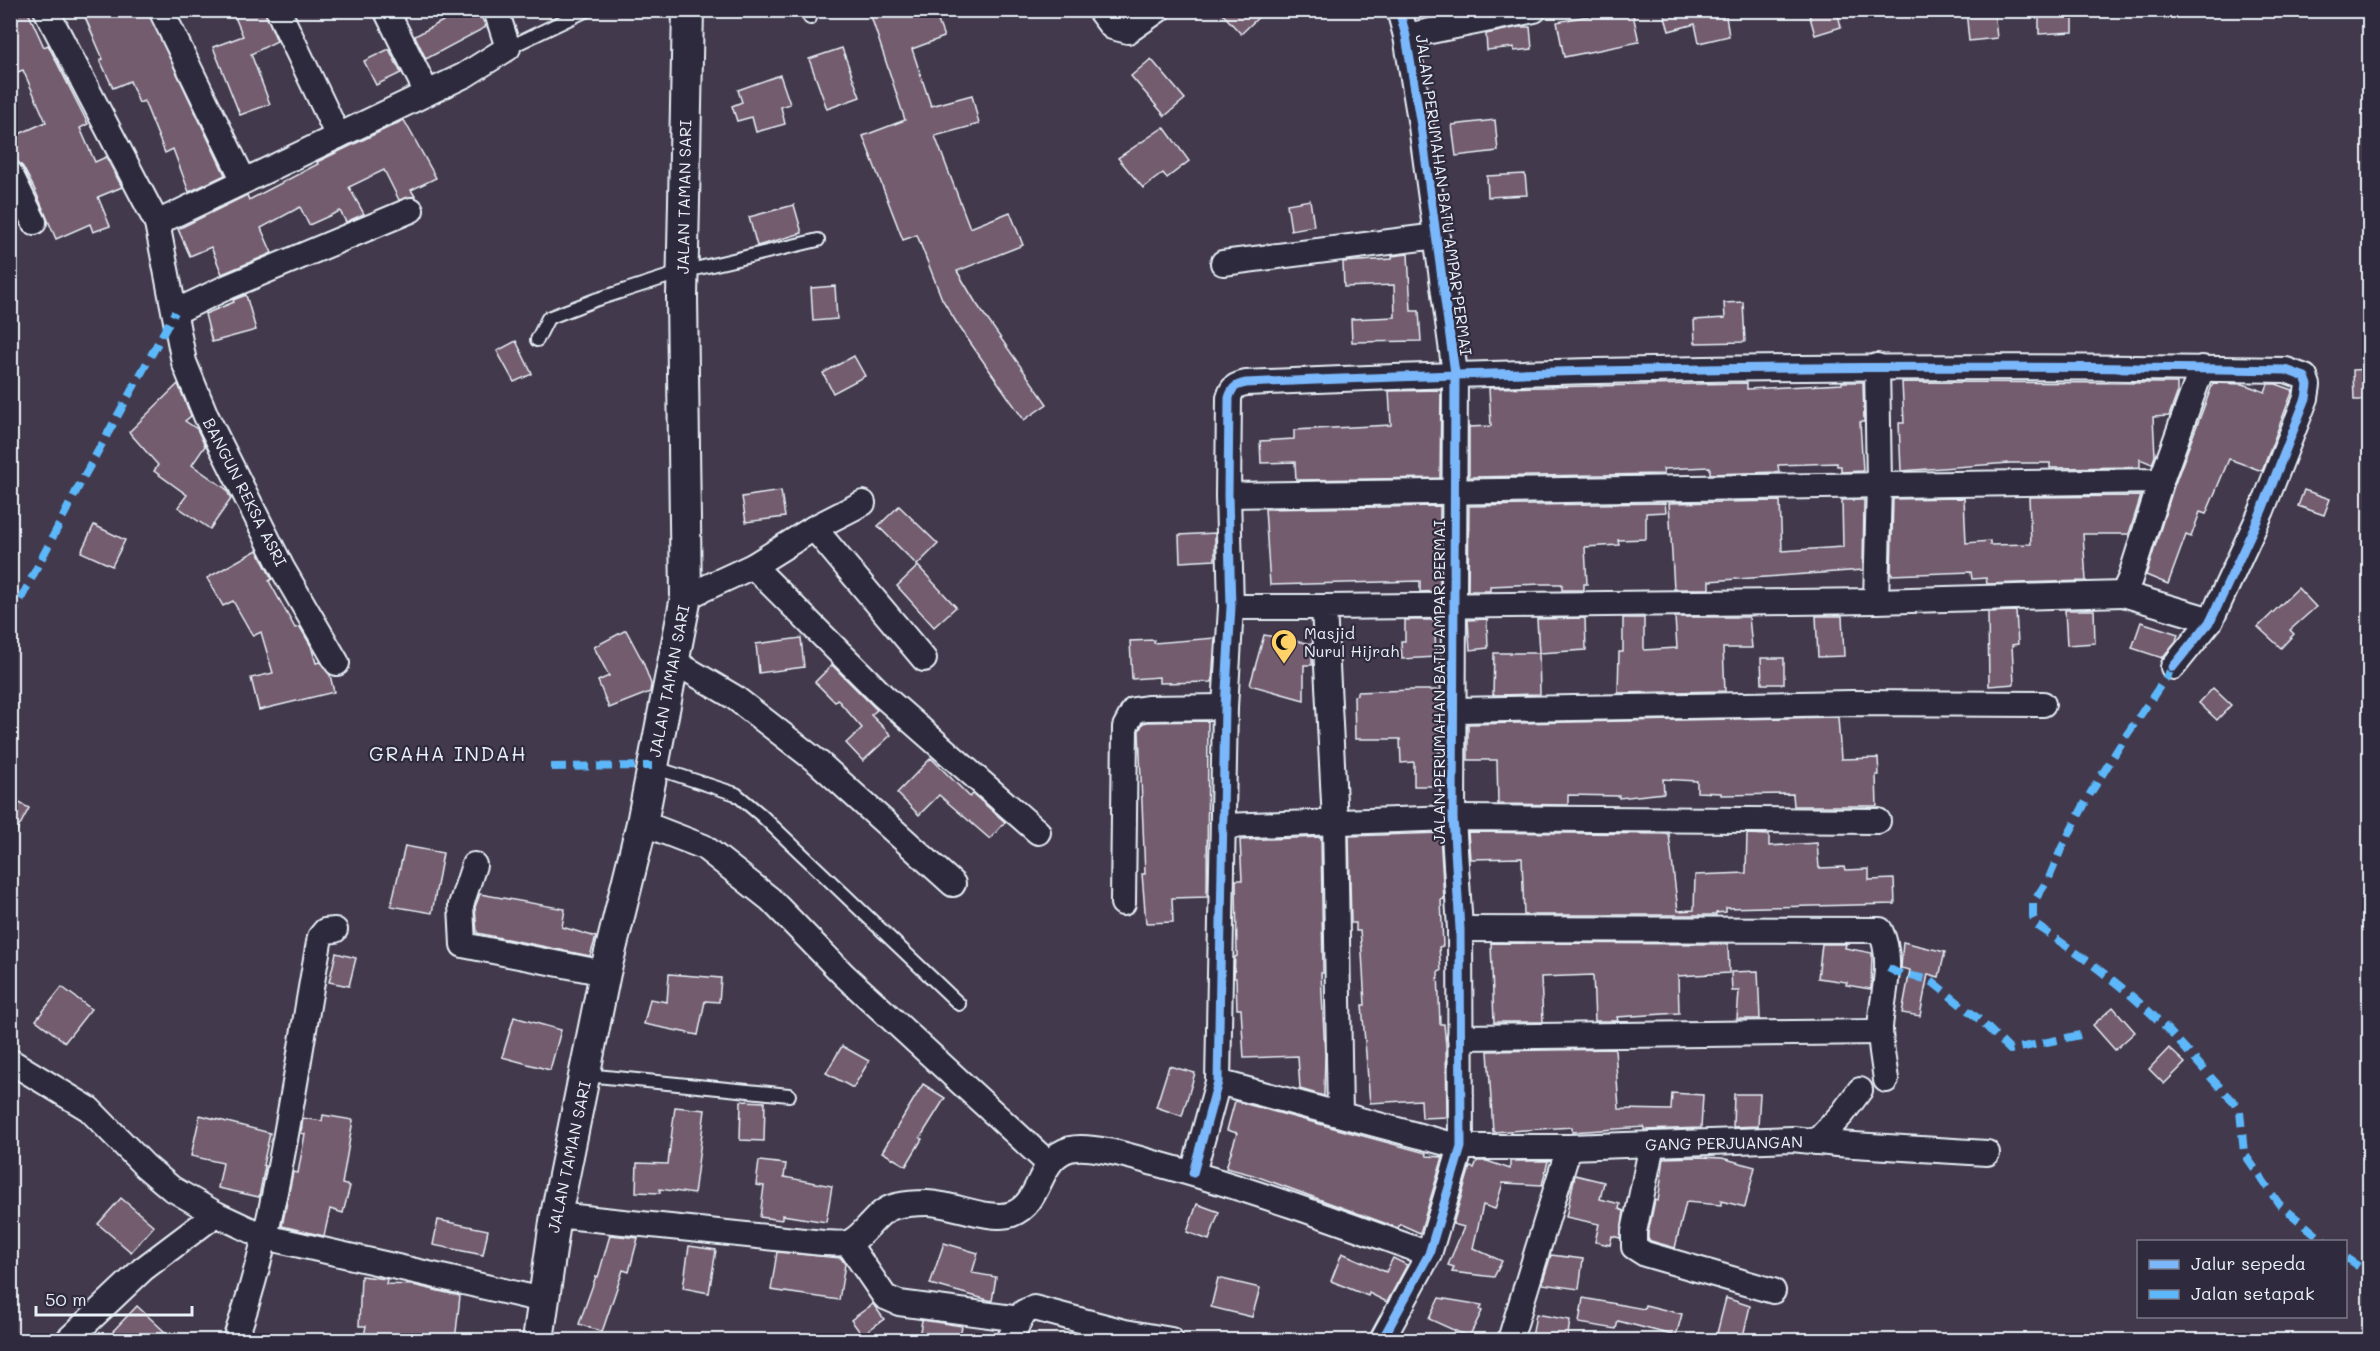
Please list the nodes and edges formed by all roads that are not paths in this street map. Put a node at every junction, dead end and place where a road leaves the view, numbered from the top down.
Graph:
1 (46, 10) edge
2 (161, 10) edge
3 (278, 10) edge
4 (386, 10) edge
5 (496, 10) edge
6 (587, 10) edge
7 (688, 10) edge
8 (1099, 10) edge
9 (1158, 10) edge
10 (1399, 10) edge
11 (1534, 10) edge
12 (1406, 36) junction
13 (508, 48) junction
14 (428, 93) junction
15 (338, 136) junction
16 (10, 173) edge
17 (244, 181) junction
18 (411, 210) dead end
19 (34, 222) dead end
20 (157, 223) junction
21 (1437, 236) junction
22 (818, 240) dead end
23 (1223, 262) dead end
24 (682, 272) junction
25 (175, 312) junction
26 (537, 340) dead end
27 (1877, 366) junction
28 (2202, 368) junction
29 (1455, 373) junction
30 (2161, 481) junction
31 (1879, 484) junction
32 (1454, 491) junction
33 (1228, 495) junction
34 (863, 503) dead end
35 (814, 528) junction
36 (753, 566) junction
37 (2123, 594) junction
38 (686, 597) junction
39 (1876, 601) junction
40 (1231, 607) junction
41 (1324, 607) junction
42 (1453, 607) junction
43 (2211, 621) junction
44 (924, 659) dead end
45 (673, 662) junction
46 (337, 663) dead end
47 (2173, 667) dead end
48 (2043, 704) dead end
49 (1225, 707) junction
50 (1455, 710) junction
51 (652, 766) junction
52 (1452, 818) junction
53 (1878, 821) dead end
54 (1335, 822) junction
55 (642, 823) junction
56 (1224, 826) junction
57 (1038, 832) dead end
58 (474, 865) dead end
59 (953, 884) dead end
60 (1123, 903) dead end
61 (1460, 929) junction
62 (335, 930) dead end
63 (605, 973) junction
64 (959, 1004) dead end
65 (1880, 1032) junction
66 (1460, 1037) junction
67 (10, 1062) edge
68 (586, 1075) junction
69 (1886, 1080) dead end
70 (1218, 1082) junction
71 (1860, 1090) dead end
72 (789, 1095) dead end
73 (1340, 1114) junction
74 (1816, 1142) junction
75 (1652, 1144) junction
76 (1569, 1147) junction
77 (1461, 1148) junction
78 (1987, 1153) dead end
79 (1048, 1163) junction
80 (1193, 1173) junction
81 (216, 1214) junction
82 (556, 1215) junction
83 (265, 1237) junction
84 (848, 1243) junction
85 (1429, 1254) junction
86 (1773, 1291) dead end
87 (543, 1300) junction
88 (1020, 1319) junction
89 (1124, 1336) edge
90 (68, 1341) edge
91 (235, 1341) edge
92 (538, 1341) edge
93 (1009, 1341) edge
94 (1171, 1341) edge
95 (1382, 1341) edge
96 (1510, 1341) edge

1 - 20 street, BANGUN REKSA ASRI
2 - 17 street
3 - 15 street
4 - 14 street
5 - 13 street
6 - 13 lane
7 - 24 street, JALAN TAMAN SARI
8 - 9 street
10 - 12 street, JALAN PERUMAHAN BATU AMPAR PERMAI
11 - 12 street
12 - 21 street, JALAN PERUMAHAN BATU AMPAR PERMAI
13 - 14 street
14 - 15 street
15 - 17 street
16 - 19 street
17 - 20 street
18 - 25 street
20 - 25 street, BANGUN REKSA ASRI
21 - 23 street
21 - 29 street, JALAN PERUMAHAN BATU AMPAR PERMAI
22 - 24 lane
24 - 26 lane
24 - 38 street, JALAN TAMAN SARI
25 - 46 street, BANGUN REKSA ASRI
27 - 28 street
27 - 29 street
27 - 31 street
28 - 30 street
28 - 43 street
29 - 32 street, JALAN PERUMAHAN BATU AMPAR PERMAI
29 - 33 street
30 - 31 street
30 - 37 street
31 - 32 street
31 - 39 street
32 - 33 street
32 - 42 street, JALAN PERUMAHAN BATU AMPAR PERMAI
33 - 40 street
34 - 35 street
35 - 36 street
35 - 44 street
36 - 38 street
36 - 57 street
37 - 39 street
37 - 43 street
38 - 45 street, JALAN TAMAN SARI
39 - 42 street
40 - 41 street
40 - 49 street
41 - 42 street
41 - 54 street
42 - 50 street, JALAN PERUMAHAN BATU AMPAR PERMAI
43 - 47 street
45 - 51 street, JALAN TAMAN SARI
45 - 59 street
48 - 50 street
49 - 56 street
49 - 60 street
50 - 52 street, JALAN PERUMAHAN BATU AMPAR PERMAI
51 - 55 street, JALAN TAMAN SARI
51 - 64 lane
52 - 53 street
52 - 54 street
52 - 61 street, JALAN PERUMAHAN BATU AMPAR PERMAI
54 - 56 street
54 - 73 street
55 - 63 street, JALAN TAMAN SARI
55 - 79 street
56 - 70 street
58 - 63 street
61 - 65 street
61 - 66 street, JALAN PERUMAHAN BATU AMPAR PERMAI
62 - 83 street
63 - 68 street, JALAN TAMAN SARI
65 - 66 street
65 - 69 street
66 - 77 street, JALAN PERUMAHAN BATU AMPAR PERMAI
67 - 81 street
68 - 72 lane
68 - 82 street, JALAN TAMAN SARI
70 - 73 street, GANG PERJUANGAN
70 - 80 street
71 - 74 street
73 - 77 street, GANG PERJUANGAN
74 - 75 street, GANG PERJUANGAN
74 - 78 street, GANG PERJUANGAN
75 - 76 street, GANG PERJUANGAN
75 - 86 street
76 - 77 street, GANG PERJUANGAN
76 - 96 street
77 - 85 street, JALAN PERUMAHAN BATU AMPAR PERMAI
79 - 80 street
79 - 84 street
80 - 85 street
81 - 83 street
81 - 90 street
82 - 84 street
82 - 87 street, JALAN TAMAN SARI
83 - 87 street
83 - 91 street
84 - 88 street
85 - 95 street, JALAN PERUMAHAN BATU AMPAR PERMAI
87 - 92 street, JALAN TAMAN SARI
88 - 89 street
88 - 93 street
89 - 94 street

